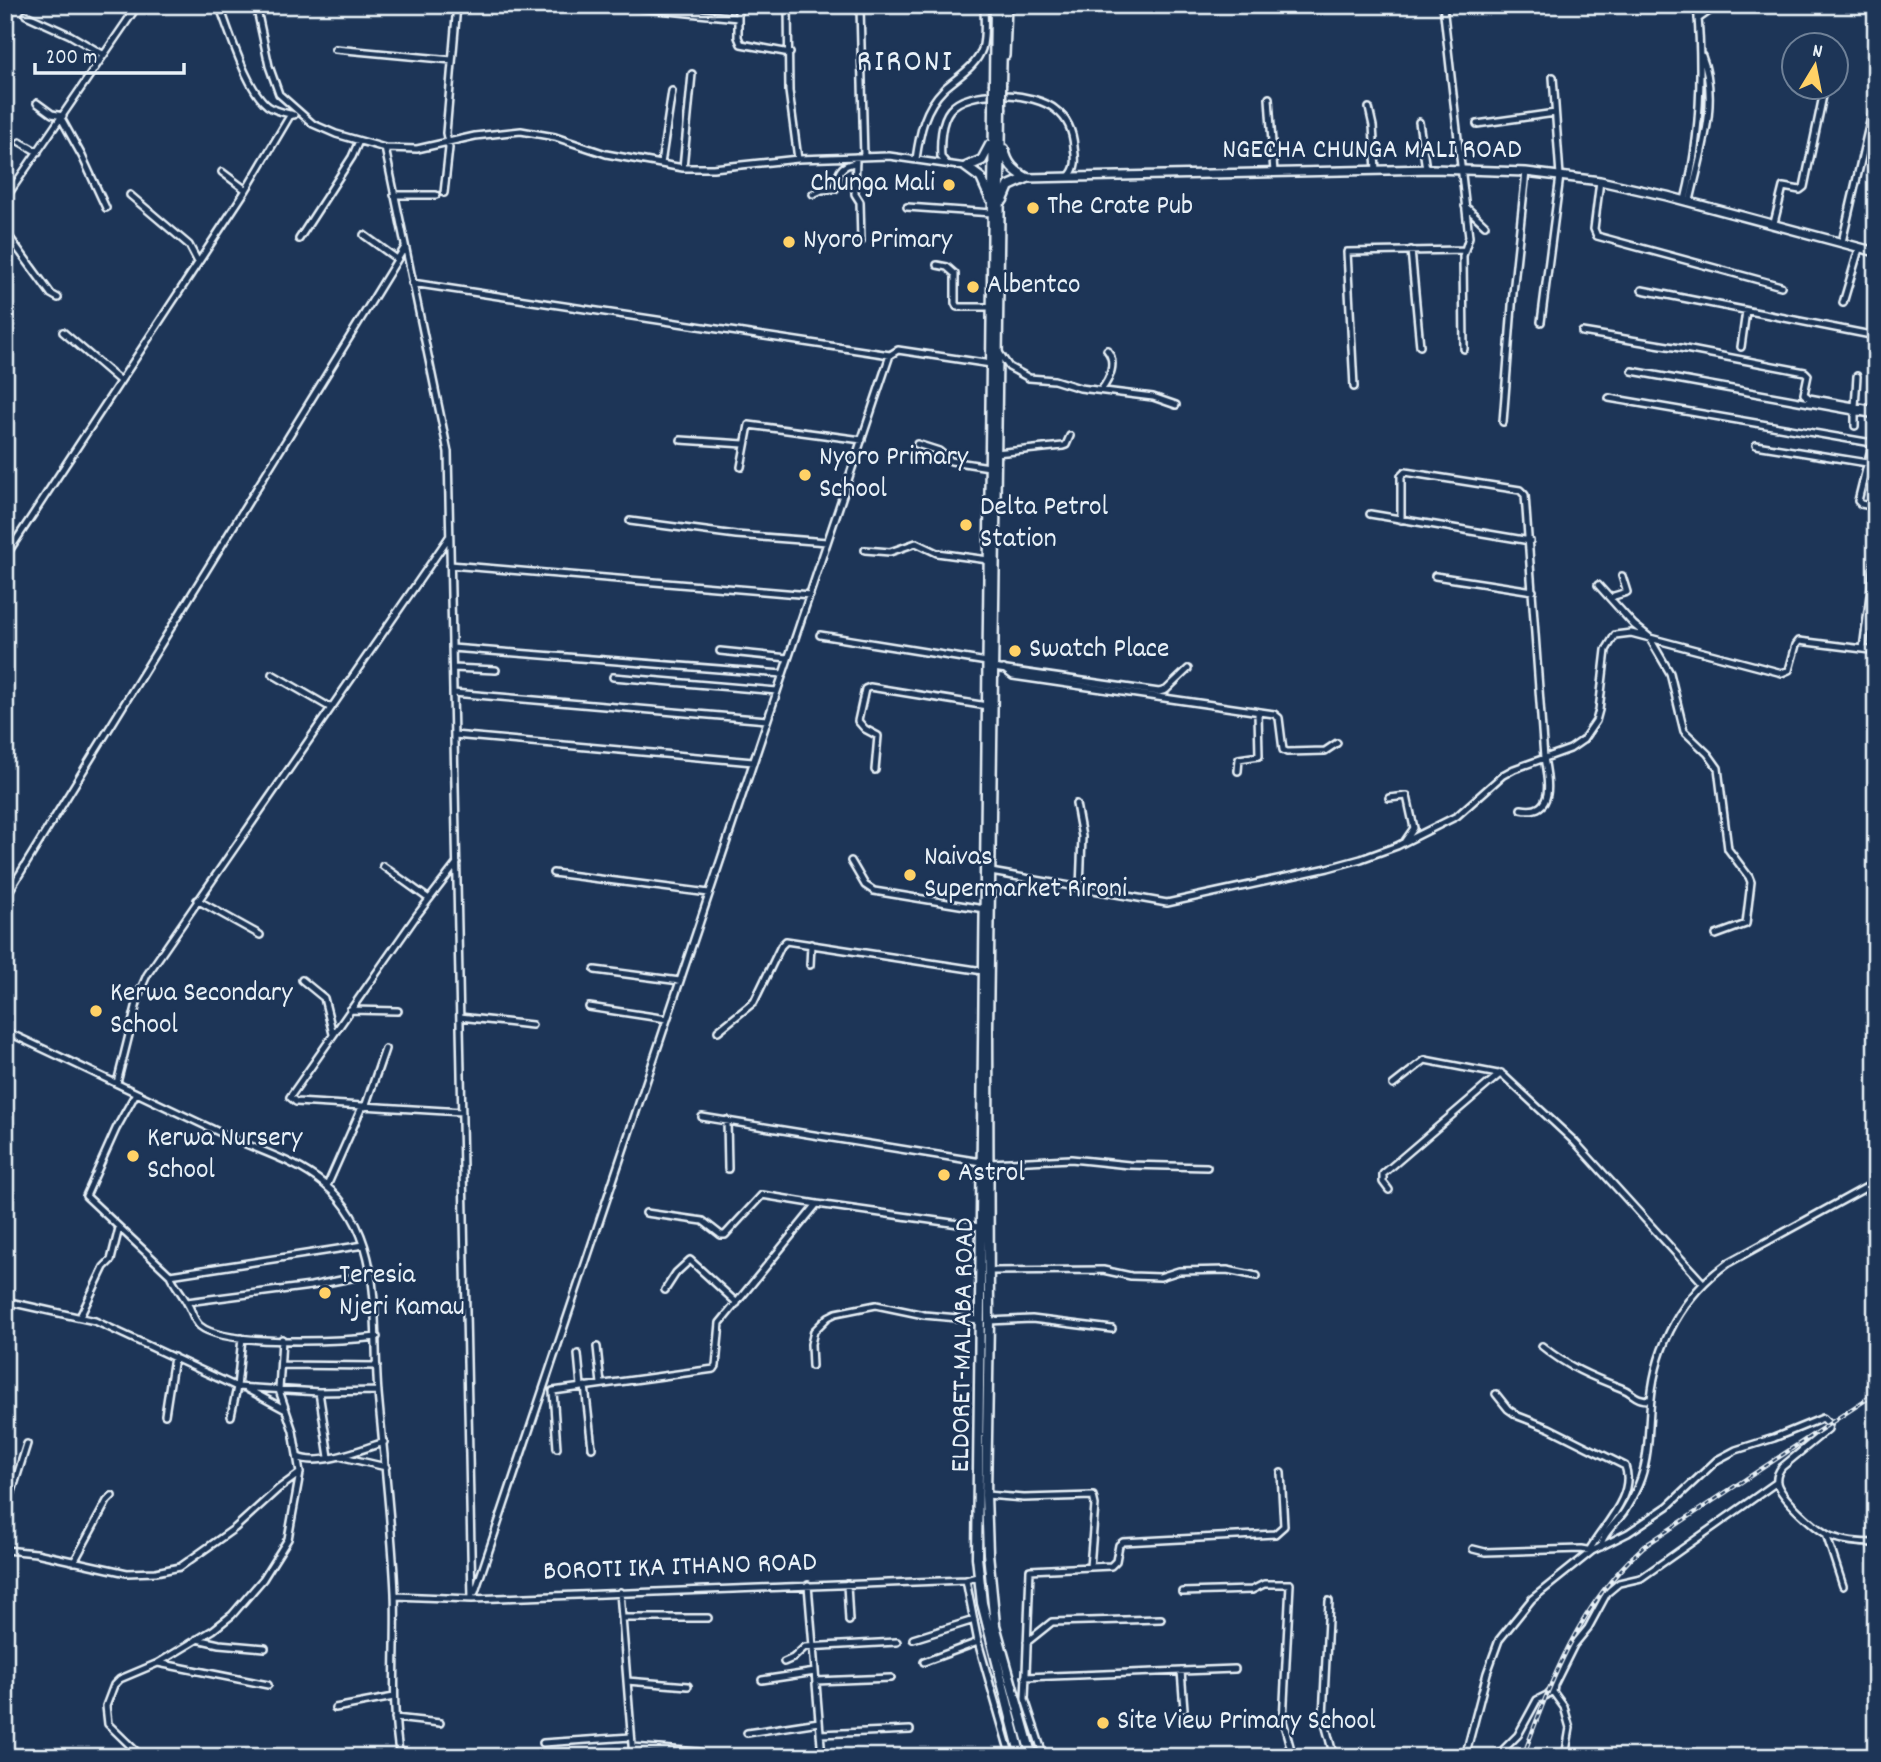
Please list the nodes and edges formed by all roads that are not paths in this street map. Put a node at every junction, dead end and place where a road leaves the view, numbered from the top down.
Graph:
1 (117, 5) edge
2 (138, 5) edge
3 (219, 5) edge
4 (256, 5) edge
5 (457, 5) edge
6 (609, 5) edge
7 (738, 5) edge
8 (984, 5) edge
9 (995, 5) edge
10 (1005, 5) edge
11 (1443, 5) edge
12 (1697, 5) edge
13 (1718, 5) edge
14 (788, 6) edge
15 (132, 13) junction
16 (26, 15) dead end
17 (738, 19) junction
18 (1698, 19) junction
19 (335, 49) dead end
20 (790, 53) junction
21 (104, 55) junction
22 (1006, 56) dead end
23 (453, 60) junction
24 (692, 74) dead end
25 (1553, 77) dead end
26 (998, 84) junction
27 (672, 91) dead end
28 (1876, 96) edge
29 (1269, 98) dead end
30 (1822, 102) edge
31 (37, 103) dead end
32 (1369, 107) dead end
33 (1555, 113) junction
34 (291, 114) junction
35 (62, 117) junction
36 (307, 120) junction
37 (1419, 122) dead end
38 (1477, 124) dead end
39 (997, 128) junction
40 (359, 141) junction
41 (20, 142) dead end
42 (448, 142) junction
43 (385, 148) junction
44 (38, 152) junction
45 (864, 157) junction
46 (798, 159) junction
47 (916, 159) junction
48 (856, 160) junction
49 (946, 163) junction
50 (661, 164) junction
51 (966, 167) junction
52 (683, 168) junction
53 (1461, 168) junction
54 (1426, 169) junction
55 (1376, 170) junction
56 (222, 172) dead end
57 (1526, 172) junction
58 (1274, 173) junction
59 (1560, 176) junction
60 (1068, 177) junction
61 (1027, 178) junction
62 (1600, 181) junction
63 (246, 190) junction
64 (444, 193) dead end
65 (813, 194) dead end
66 (130, 195) dead end
67 (394, 195) junction
68 (436, 195) dead end
69 (5, 199) edge
70 (1688, 201) junction
71 (1465, 206) junction
72 (907, 207) dead end
73 (106, 208) dead end
74 (992, 210) junction
75 (999, 223) junction
76 (1774, 223) junction
77 (1485, 225) dead end
78 (5, 231) edge
79 (365, 235) dead end
80 (299, 239) dead end
81 (861, 241) dead end
82 (1842, 242) junction
83 (404, 247) junction
84 (1859, 248) junction
85 (1411, 250) junction
86 (1465, 250) junction
87 (1876, 252) edge
88 (397, 259) junction
89 (198, 262) junction
90 (937, 265) dead end
91 (412, 284) junction
92 (1781, 286) dead end
93 (1642, 290) dead end
94 (58, 299) dead end
95 (1843, 303) dead end
96 (991, 307) junction
97 (1746, 311) junction
98 (1541, 322) dead end
99 (63, 332) dead end
100 (1582, 332) dead end
101 (1876, 336) edge
102 (1420, 346) dead end
103 (1741, 347) dead end
104 (1464, 349) dead end
105 (1107, 350) dead end
106 (998, 351) junction
107 (890, 355) junction
108 (991, 364) junction
109 (1632, 371) dead end
110 (1857, 376) dead end
111 (120, 381) junction
112 (1354, 387) dead end
113 (1101, 390) junction
114 (1609, 398) dead end
115 (1176, 405) dead end
116 (1855, 409) junction
117 (1876, 413) edge
118 (1503, 422) dead end
119 (1855, 426) dead end
120 (1876, 429) edge
121 (1070, 436) dead end
122 (681, 440) dead end
123 (862, 440) junction
124 (1872, 443) junction
125 (744, 444) junction
126 (917, 444) dead end
127 (1756, 445) dead end
128 (996, 453) junction
129 (1867, 463) junction
130 (741, 467) dead end
131 (989, 467) junction
132 (1876, 507) edge
133 (1370, 514) dead end
134 (1401, 520) junction
135 (630, 521) dead end
136 (450, 536) junction
137 (1530, 541) junction
138 (827, 542) junction
139 (1876, 549) edge
140 (864, 550) dead end
141 (5, 556) edge
142 (988, 559) junction
143 (450, 565) junction
144 (1435, 576) dead end
145 (1622, 576) dead end
146 (1874, 582) edge
147 (1598, 585) dead end
148 (1533, 591) junction
149 (810, 595) junction
150 (1611, 599) junction
151 (820, 635) dead end
152 (1649, 637) junction
153 (452, 648) junction
154 (1863, 649) junction
155 (720, 651) dead end
156 (1876, 651) edge
157 (788, 658) junction
158 (990, 665) junction
159 (453, 668) junction
160 (1188, 669) dead end
161 (496, 670) dead end
162 (1004, 670) junction
163 (272, 674) dead end
164 (783, 674) junction
165 (613, 677) dead end
166 (777, 691) junction
167 (453, 694) junction
168 (986, 706) junction
169 (331, 708) junction
170 (1258, 712) junction
171 (767, 720) junction
172 (454, 735) junction
173 (1337, 743) dead end
174 (1544, 758) junction
175 (753, 762) junction
176 (875, 771) dead end
177 (1238, 771) dead end
178 (1389, 798) dead end
179 (1076, 804) dead end
180 (1521, 809) dead end
181 (1402, 844) junction
182 (851, 861) dead end
183 (457, 863) junction
184 (383, 866) dead end
185 (991, 872) junction
186 (553, 873) dead end
187 (1080, 888) junction
188 (709, 893) junction
189 (5, 898) edge
190 (429, 899) junction
191 (197, 900) junction
192 (984, 909) junction
193 (260, 935) dead end
194 (1716, 935) dead end
195 (811, 944) junction
196 (810, 965) dead end
197 (595, 970) dead end
198 (984, 971) junction
199 (302, 980) dead end
200 (680, 981) junction
201 (589, 1007) dead end
202 (350, 1010) junction
203 (398, 1011) dead end
204 (460, 1017) junction
205 (667, 1019) junction
206 (532, 1025) dead end
207 (5, 1031) edge
208 (718, 1031) dead end
209 (334, 1034) junction
210 (385, 1049) dead end
211 (1501, 1073) junction
212 (117, 1083) junction
213 (1393, 1085) dead end
214 (136, 1093) junction
215 (363, 1107) junction
216 (462, 1112) junction
217 (702, 1116) dead end
218 (727, 1120) junction
219 (985, 1163) junction
220 (1207, 1167) dead end
221 (728, 1170) dead end
222 (1876, 1182) edge
223 (327, 1186) junction
224 (1389, 1190) dead end
225 (817, 1204) junction
226 (646, 1213) dead end
227 (981, 1227) junction
228 (119, 1228) junction
229 (364, 1245) junction
230 (989, 1271) junction
231 (371, 1274) junction
232 (170, 1275) junction
233 (1257, 1276) dead end
234 (1703, 1283) junction
235 (665, 1290) dead end
236 (5, 1301) edge
237 (187, 1302) junction
238 (737, 1303) junction
239 (80, 1317) junction
240 (984, 1320) junction
241 (1112, 1329) dead end
242 (377, 1337) junction
243 (242, 1338) junction
244 (282, 1339) junction
245 (1542, 1346) dead end
246 (597, 1347) dead end
247 (578, 1354) dead end
248 (174, 1357) junction
249 (281, 1365) junction
250 (377, 1366) junction
251 (812, 1366) dead end
252 (601, 1384) junction
253 (583, 1386) junction
254 (237, 1387) junction
255 (245, 1387) junction
256 (279, 1390) junction
257 (378, 1391) junction
258 (319, 1392) junction
259 (1496, 1394) dead end
260 (1651, 1400) junction
261 (286, 1410) junction
262 (165, 1415) dead end
263 (231, 1416) dead end
264 (384, 1442) junction
265 (27, 1444) dead end
266 (557, 1448) dead end
267 (592, 1448) dead end
268 (340, 1456) junction
269 (298, 1457) junction
270 (329, 1457) junction
271 (386, 1467) junction
272 (300, 1473) junction
273 (1281, 1473) dead end
274 (1777, 1482) junction
275 (986, 1495) junction
276 (112, 1496) dead end
277 (5, 1514) edge
278 (1826, 1534) junction
279 (1876, 1543) edge
280 (1601, 1547) junction
281 (1473, 1549) dead end
282 (5, 1550) edge
283 (1591, 1550) junction
284 (74, 1562) junction
285 (1090, 1567) junction
286 (977, 1577) junction
287 (966, 1580) junction
288 (848, 1584) junction
289 (808, 1585) junction
290 (1843, 1586) dead end
291 (620, 1592) junction
292 (1182, 1592) dead end
293 (395, 1596) junction
294 (472, 1599) junction
295 (1329, 1601) dead end
296 (622, 1618) junction
297 (708, 1618) dead end
298 (1161, 1619) dead end
299 (974, 1620) junction
300 (849, 1621) dead end
301 (197, 1639) junction
302 (913, 1639) dead end
303 (897, 1642) dead end
304 (978, 1642) junction
305 (1027, 1642) junction
306 (813, 1645) junction
307 (265, 1648) dead end
308 (925, 1661) dead end
309 (784, 1662) dead end
310 (158, 1663) junction
311 (1235, 1669) dead end
312 (1181, 1671) junction
313 (815, 1672) junction
314 (1026, 1677) junction
315 (891, 1678) dead end
316 (762, 1680) dead end
317 (627, 1681) junction
318 (816, 1681) junction
319 (268, 1685) dead end
320 (688, 1686) dead end
321 (1553, 1689) junction
322 (394, 1697) junction
323 (335, 1708) dead end
324 (1184, 1709) dead end
325 (396, 1718) junction
326 (819, 1722) junction
327 (440, 1723) dead end
328 (910, 1730) dead end
329 (747, 1733) dead end
330 (820, 1734) junction
331 (631, 1737) junction
332 (542, 1743) dead end
333 (632, 1747) junction
334 (700, 1752) dead end
335 (400, 1754) edge
336 (1566, 1756) edge
337 (142, 1757) edge
338 (440, 1757) edge
339 (633, 1757) edge
340 (822, 1757) edge
341 (1011, 1757) edge
342 (1021, 1757) edge
343 (1032, 1757) edge
344 (1044, 1757) edge
345 (1293, 1757) edge
346 (1334, 1757) edge
347 (1465, 1757) edge
348 (1496, 1757) edge

1 - 15 street
2 - 15 street
3 - 34 street
4 - 36 street
5 - 23 street
6 - 17 street
7 - 17 street
8 - 47 street
9 - 26 highway, ELDORET-MALABA ROAD
10 - 22 street
10 - 26 highway, ELDORET-MALABA ROAD
11 - 53 street
12 - 18 street
13 - 18 street
14 - 20 street
14 - 45 street
15 - 21 street
16 - 21 street
17 - 20 street
18 - 70 street
19 - 23 street
20 - 46 street
21 - 35 street
23 - 42 street
24 - 52 street
25 - 33 street
26 - 39 highway, ELDORET-MALABA ROAD, bridge
27 - 50 street
28 - 82 street
29 - 58 street
30 - 76 street
31 - 35 street
32 - 55 street
33 - 38 street
33 - 59 street
34 - 36 street
34 - 63 street
35 - 44 street
35 - 73 street
36 - 40 street
37 - 54 street
39 - 51 highway
39 - 61 highway
39 - 74 highway, ELDORET-MALABA ROAD
39 - 75 highway, ELDORET-MALABA ROAD
40 - 43 street
40 - 80 street
41 - 44 street
42 - 43 street
42 - 50 street
42 - 64 street
43 - 67 street
44 - 69 street
45 - 47 street
45 - 48 street
46 - 48 street
46 - 52 street
47 - 49 street
48 - 65 street
48 - 81 street
49 - 51 street
49 - 60 street
50 - 52 street
51 - 74 highway
53 - 54 main road, NGECHA CHUNGA MALI ROAD
53 - 57 main road, NGECHA CHUNGA MALI ROAD
53 - 71 street
54 - 55 main road, NGECHA CHUNGA MALI ROAD
55 - 58 main road, NGECHA CHUNGA MALI ROAD
56 - 63 street
57 - 59 main road, NGECHA CHUNGA MALI ROAD
57 - 118 street
58 - 60 main road, NGECHA CHUNGA MALI ROAD
59 - 62 main road, NGECHA CHUNGA MALI ROAD
59 - 98 street
60 - 61 main road, NGECHA CHUNGA MALI ROAD
61 - 75 highway
62 - 70 main road, NGECHA CHUNGA MALI ROAD
62 - 92 street
63 - 89 street
66 - 89 street
67 - 68 street
67 - 83 street
70 - 76 main road, NGECHA CHUNGA MALI ROAD
71 - 77 street
71 - 86 street
72 - 74 street
74 - 96 highway, ELDORET-MALABA ROAD
75 - 106 highway, ELDORET-MALABA ROAD
76 - 82 main road, NGECHA CHUNGA MALI ROAD
78 - 94 street
79 - 88 street
82 - 84 main road, NGECHA CHUNGA MALI ROAD
83 - 88 street
83 - 91 street
84 - 87 main road, NGECHA CHUNGA MALI ROAD
84 - 95 street
85 - 86 street
85 - 102 street
85 - 112 street
86 - 104 street
88 - 189 street
89 - 111 street
90 - 96 street
91 - 107 street
91 - 136 street
93 - 97 street
96 - 108 highway, ELDORET-MALABA ROAD
97 - 101 street
97 - 103 street
99 - 111 street
100 - 116 street
105 - 113 street
106 - 113 street
106 - 128 highway, ELDORET-MALABA ROAD
107 - 108 street
107 - 123 street
108 - 131 highway, ELDORET-MALABA ROAD
109 - 116 street
110 - 116 street
111 - 141 street
113 - 115 street
114 - 124 street
116 - 117 street
116 - 119 street
120 - 124 street
121 - 128 street
122 - 125 street
123 - 125 street
123 - 138 street
124 - 129 street
125 - 130 street
126 - 131 street
127 - 129 street
128 - 158 highway, ELDORET-MALABA ROAD
129 - 132 street
131 - 142 highway, ELDORET-MALABA ROAD
133 - 134 street
134 - 137 street
134 - 137 street
135 - 138 street
136 - 143 street
136 - 169 street
137 - 148 street
138 - 149 street
139 - 146 street
140 - 142 street
142 - 158 highway, ELDORET-MALABA ROAD
143 - 149 street
143 - 153 street
144 - 148 street
145 - 150 street
146 - 154 street
147 - 150 street
148 - 174 street
149 - 157 street
150 - 152 street
151 - 158 street
152 - 154 street
152 - 174 street
152 - 194 street
153 - 159 street
153 - 164 street
154 - 156 street
155 - 157 street
157 - 164 street
158 - 162 street
158 - 168 highway, ELDORET-MALABA ROAD
158 - 185 highway, ELDORET-MALABA ROAD
159 - 161 street
159 - 167 street
160 - 162 street
162 - 170 street
163 - 169 street
164 - 166 street
165 - 166 street
166 - 171 street
167 - 171 street
167 - 172 street
168 - 176 street
168 - 192 highway, ELDORET-MALABA ROAD
169 - 191 street
170 - 173 street
170 - 177 street
171 - 175 street
172 - 175 street
172 - 183 street
174 - 180 street
174 - 181 street
175 - 188 street
178 - 181 street
179 - 187 street
181 - 187 street
182 - 192 street
183 - 190 street
183 - 204 street
184 - 190 street
185 - 187 street
185 - 219 highway, ELDORET-MALABA ROAD
186 - 188 street
188 - 200 street
190 - 202 street
191 - 193 street
191 - 212 street
192 - 198 highway, ELDORET-MALABA ROAD
195 - 196 street
195 - 198 street
195 - 208 street
197 - 200 street
198 - 219 highway, ELDORET-MALABA ROAD
199 - 209 street
200 - 205 street
201 - 205 street
202 - 203 street
202 - 209 street
204 - 206 street
204 - 216 street
205 - 294 street
207 - 212 street
209 - 215 street
210 - 215 street
211 - 213 street
211 - 224 street
211 - 234 street
212 - 214 street
214 - 223 street
214 - 228 street
215 - 216 street
215 - 223 street
216 - 294 street
217 - 218 street
218 - 219 street
218 - 221 street
219 - 220 street
219 - 227 highway, ELDORET-MALABA ROAD
219 - 230 highway, ELDORET-MALABA ROAD
222 - 234 street
223 - 229 street
225 - 226 street
225 - 227 street
225 - 238 street
227 - 240 highway, ELDORET-MALABA ROAD
228 - 232 street
228 - 239 street
229 - 231 street
229 - 232 street
230 - 233 street
230 - 240 highway, ELDORET-MALABA ROAD
231 - 237 street
231 - 242 street
232 - 237 street
234 - 260 street
235 - 238 street
236 - 239 street
237 - 243 street
238 - 252 street
239 - 248 street
240 - 241 street
240 - 251 street
240 - 275 highway, ELDORET-MALABA ROAD
240 - 286 highway, ELDORET-MALABA ROAD
242 - 244 street
242 - 250 street
243 - 244 street
243 - 254 street
244 - 249 street
245 - 260 street
246 - 252 street
247 - 253 street
248 - 254 street
248 - 262 street
249 - 250 street
249 - 256 street
250 - 257 street
252 - 253 street
253 - 266 street
253 - 267 street
254 - 255 street
254 - 263 street
255 - 256 street
255 - 261 street
256 - 258 street
256 - 261 street
257 - 258 street
257 - 264 street
258 - 270 street
259 - 283 street
260 - 280 street
261 - 269 street
264 - 268 street
264 - 271 street
265 - 277 street
268 - 270 street
268 - 271 street
269 - 270 street
269 - 272 street
271 - 293 street
272 - 284 street
272 - 301 street
273 - 285 street
274 - 278 street
274 - 280 street
274 - 321 street
275 - 285 street
275 - 343 highway, ELDORET-MALABA ROAD
276 - 284 street
278 - 279 street
278 - 290 street
280 - 283 street
281 - 283 street
282 - 284 street
283 - 347 street
285 - 305 street
286 - 287 street, BOROTI IKA ITHANO ROAD
286 - 342 highway, ELDORET-MALABA ROAD
287 - 288 street, BOROTI IKA ITHANO ROAD
287 - 299 street
288 - 289 street, BOROTI IKA ITHANO ROAD
288 - 300 street
289 - 291 street, BOROTI IKA ITHANO ROAD
289 - 306 street
291 - 294 street, BOROTI IKA ITHANO ROAD
291 - 296 street
292 - 345 street
293 - 294 street, BOROTI IKA ITHANO ROAD
293 - 322 street
295 - 346 street
296 - 297 street
296 - 317 street
298 - 305 street
299 - 302 street
299 - 304 street
301 - 307 street
301 - 310 street
303 - 306 street
304 - 308 street
304 - 341 street
305 - 314 street
306 - 309 street
306 - 313 street
310 - 319 street
310 - 337 street
311 - 312 street
312 - 314 street
312 - 324 street
313 - 316 street
313 - 318 street
314 - 344 street
315 - 318 street
317 - 320 street
317 - 331 street
318 - 326 street
321 - 336 street
321 - 348 street
322 - 323 street
322 - 325 street
325 - 327 street
325 - 335 street
326 - 329 street
326 - 330 street
328 - 330 street
330 - 340 street
331 - 332 street
331 - 333 street
333 - 334 street
333 - 339 street
335 - 338 street

